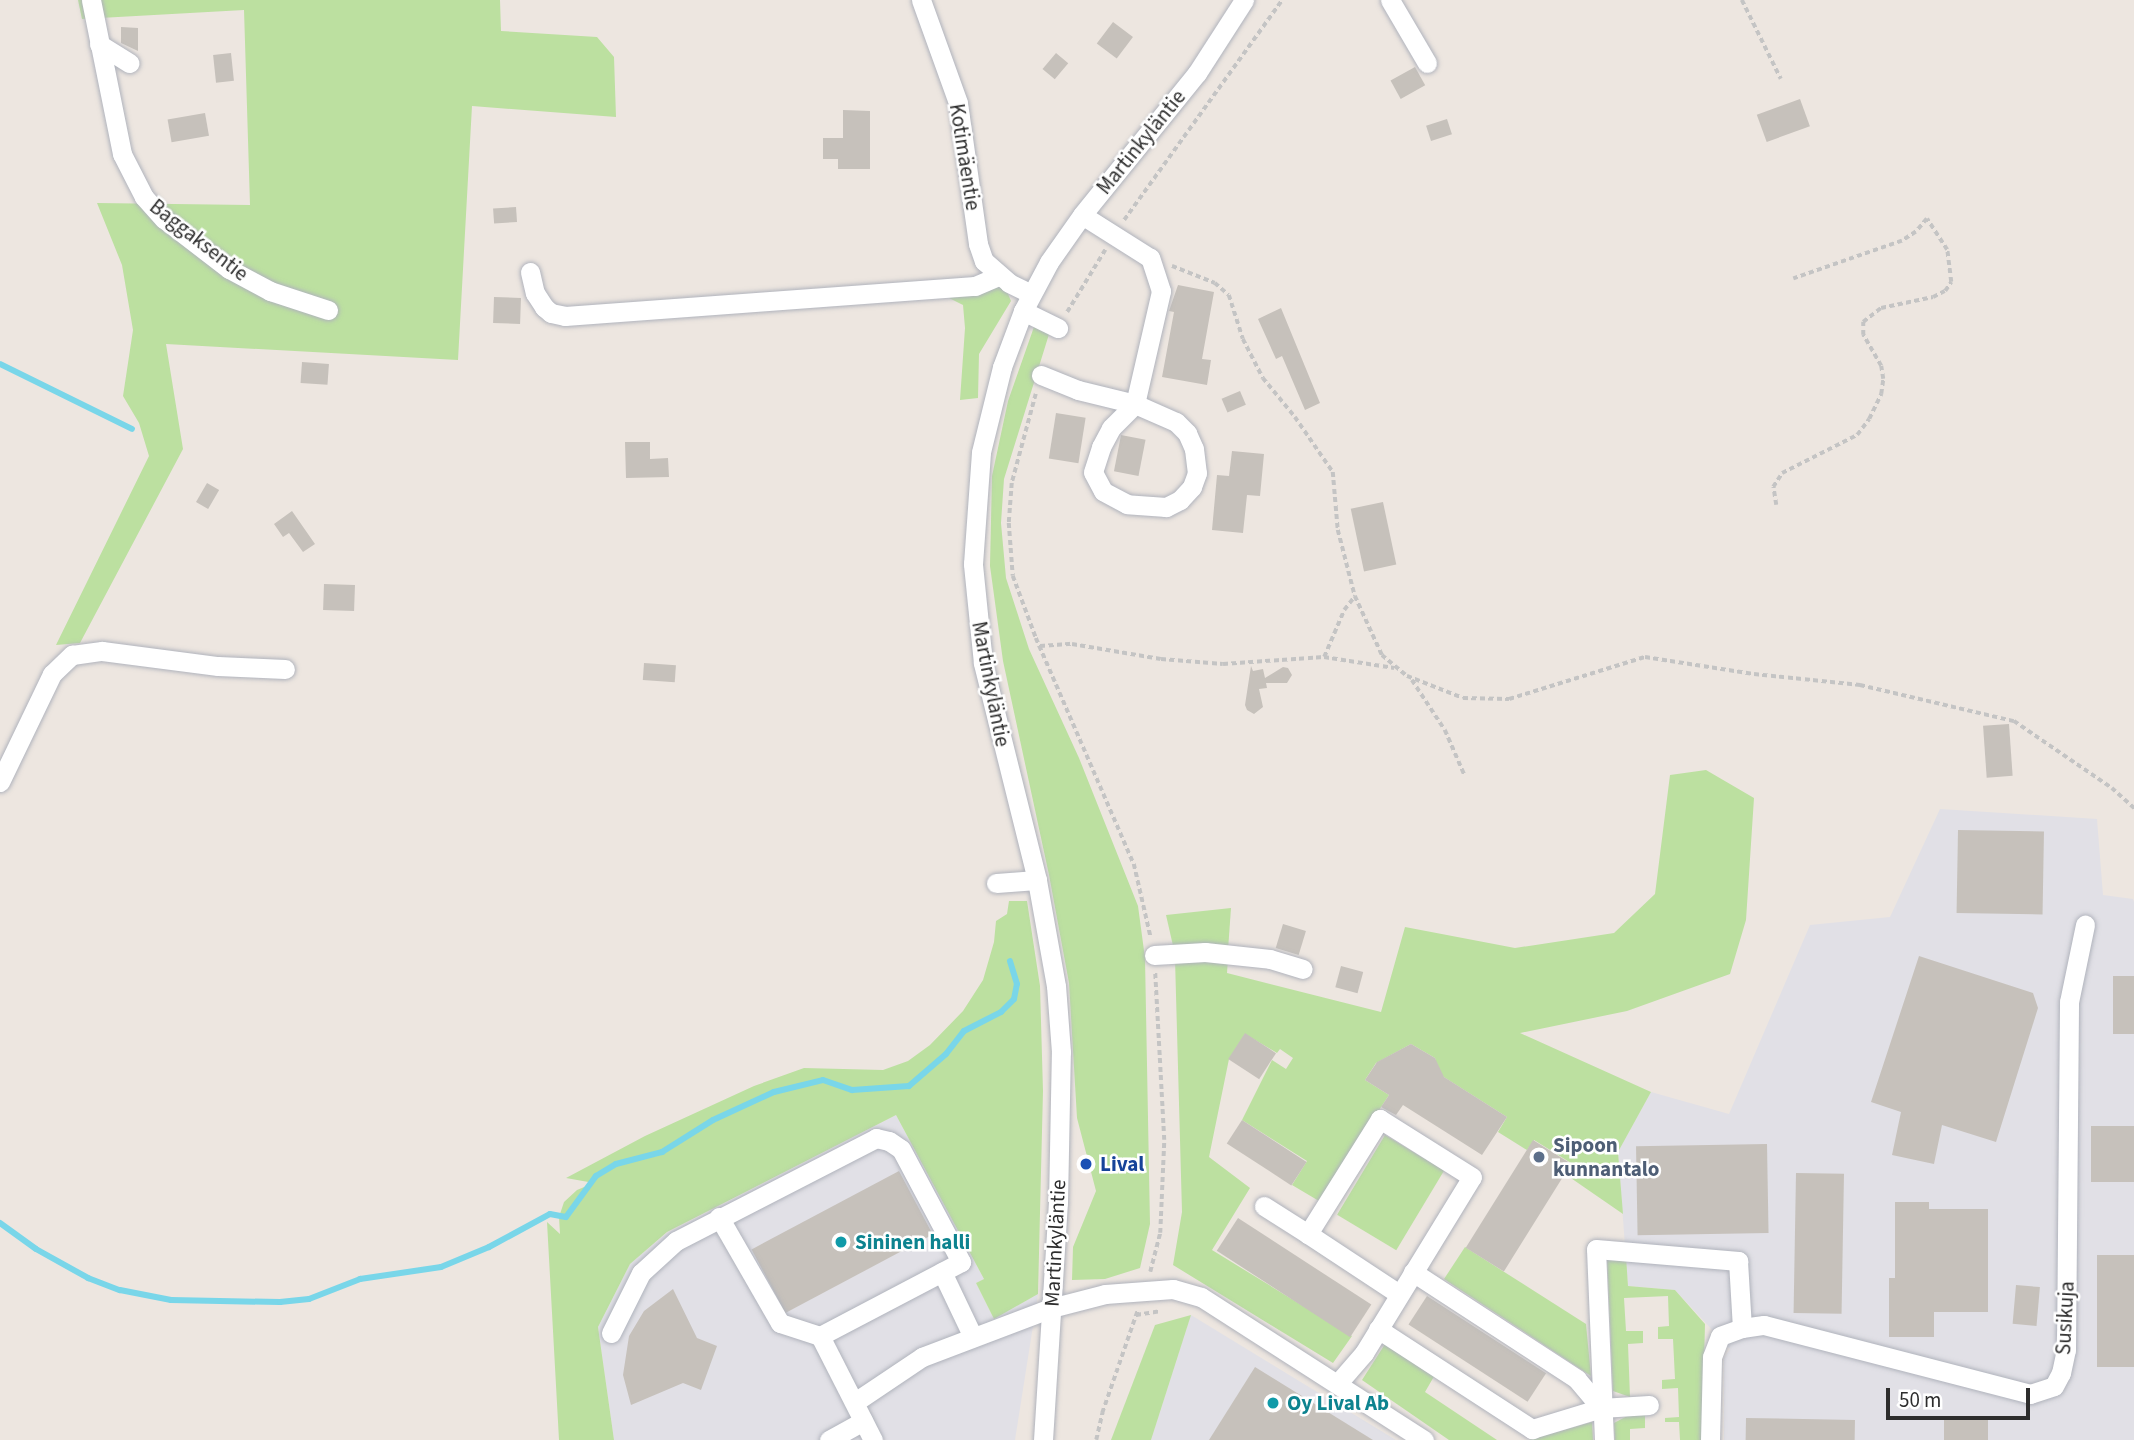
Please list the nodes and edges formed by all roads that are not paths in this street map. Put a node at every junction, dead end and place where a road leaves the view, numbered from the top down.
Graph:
1 (90, 0) edge
2 (920, 0) edge
3 (1244, 0) edge
4 (1390, 0) edge
5 (99, 44) junction
6 (130, 63) dead end
7 (1427, 63) dead end
8 (1082, 215) junction
9 (530, 272) dead end
10 (999, 276) junction
11 (1028, 302) junction
12 (328, 310) dead end
13 (1058, 328) road end
14 (1041, 375) road end
15 (1135, 404) junction
16 (285, 669) dead end
17 (0, 782) edge
18 (1037, 880) junction
19 (996, 883) dead end
20 (2085, 925) dead end
21 (1154, 955) road end
22 (1302, 969) dead end
23 (1264, 1206) dead end
24 (719, 1217) junction
25 (1308, 1234) junction
26 (942, 1272) junction
27 (1413, 1272) junction
28 (1399, 1294) junction
29 (1051, 1308) junction
30 (1742, 1328) junction
31 (1378, 1329) junction
32 (611, 1333) dead end
33 (820, 1336) junction
34 (974, 1336) junction
35 (1338, 1384) junction
36 (855, 1402) junction
37 (1649, 1405) dead end
38 (1601, 1408) junction
39 (863, 1421) junction
40 (829, 1440) edge
41 (873, 1440) edge
42 (1043, 1440) edge
43 (1424, 1440) edge
44 (1604, 1440) edge
45 (1710, 1440) edge

1 - 5 street, Baggaksentie
2 - 10 street, Kotimäentie
3 - 8 street, Martinkyläntie
4 - 7 street
5 - 6 street
5 - 12 street, Baggaksentie
8 - 11 street, Martinkyläntie
8 - 15 street
9 - 10 street
10 - 11 street, Kotimäentie
11 - 13 street, Kotimäentie
11 - 18 street, Martinkyläntie
14 - 15 street
15 - 15 street
16 - 17 street
18 - 19 street
18 - 29 street, Martinkyläntie
20 - 30 street, Susikuja
21 - 22 street
23 - 25 street
24 - 26 street
24 - 32 street
24 - 33 street
25 - 27 street
25 - 28 street
26 - 33 street
26 - 34 street
27 - 28 street
27 - 38 street
28 - 31 street
29 - 34 street
29 - 35 street
29 - 42 street, Martinkyläntie
30 - 38 street
30 - 45 street
31 - 35 street
31 - 38 street
33 - 36 street
34 - 36 street
35 - 43 street
36 - 39 street
37 - 38 street
38 - 44 street
39 - 40 street
39 - 41 street

